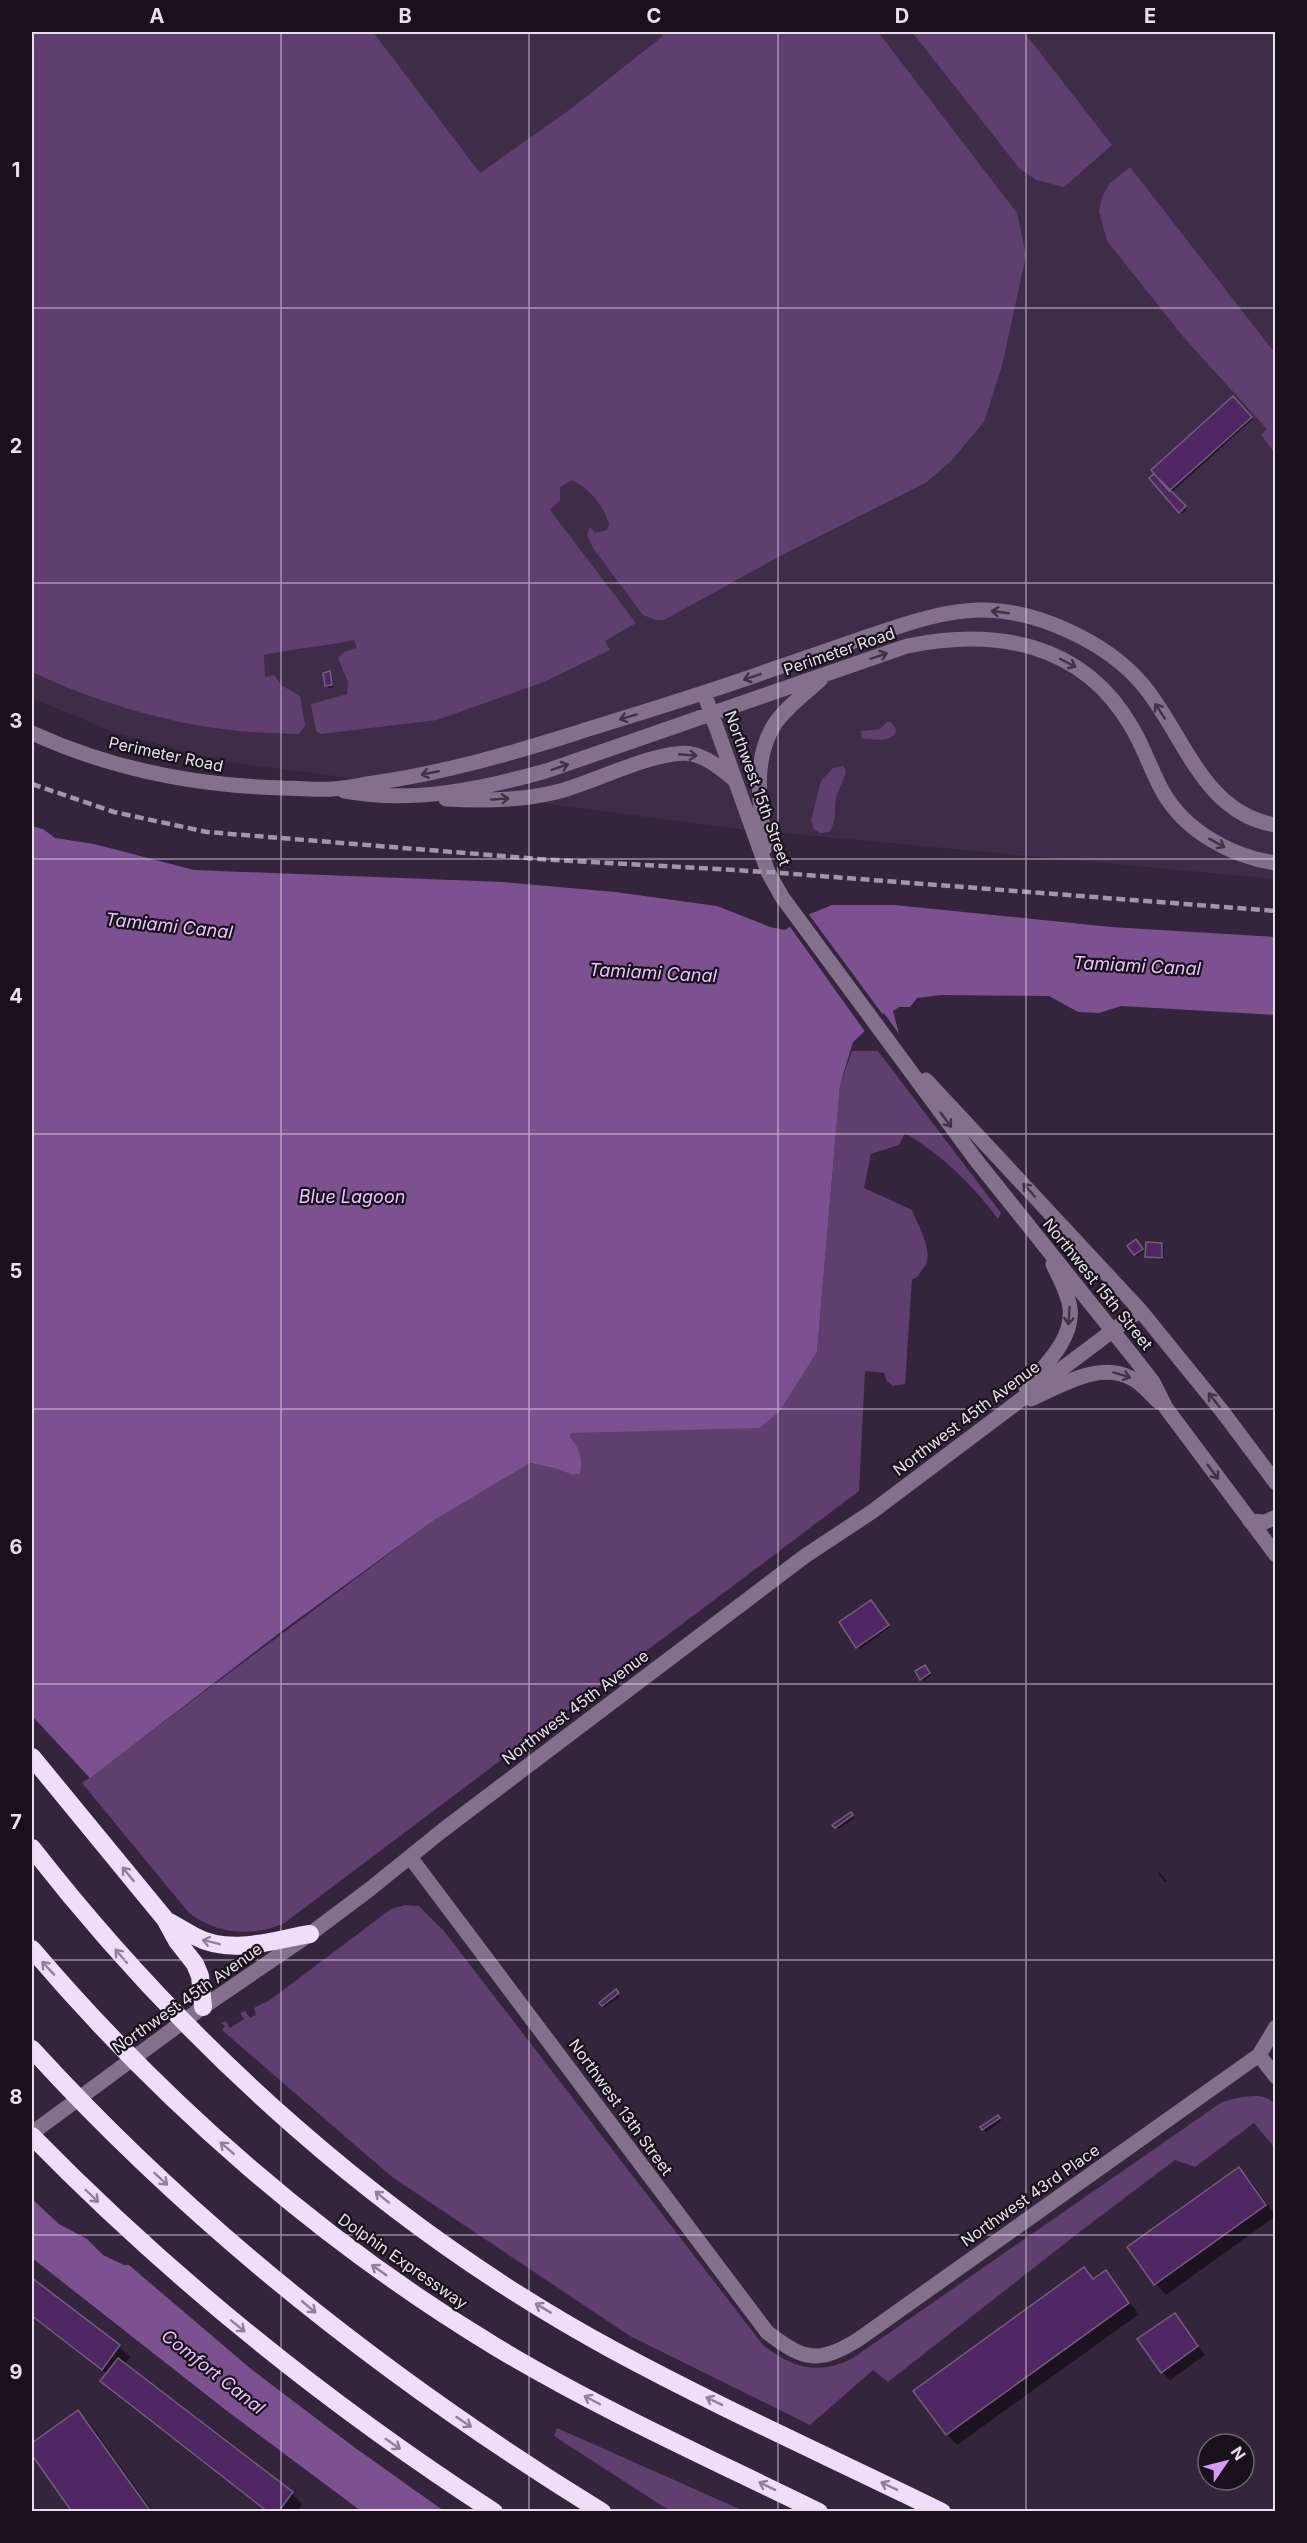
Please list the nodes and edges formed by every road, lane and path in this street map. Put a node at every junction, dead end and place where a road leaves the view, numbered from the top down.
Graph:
1 (828, 674) junction
2 (704, 693) junction
3 (712, 715) junction
4 (32, 733) edge
5 (735, 780) junction
6 (333, 789) junction
7 (399, 796) junction
8 (1275, 825) edge
9 (1275, 863) edge
10 (768, 872) junction
11 (887, 1039) junction
12 (1043, 1242) junction
13 (1140, 1310) junction
14 (1113, 1330) junction
15 (1166, 1408) junction
16 (1008, 1409) junction
17 (1275, 1483) edge
18 (1275, 1517) edge
19 (1250, 1521) junction
20 (1275, 1555) edge
21 (32, 1757) edge
22 (32, 1848) edge
23 (410, 1857) junction
24 (165, 1919) junction
25 (310, 1934) junction
26 (32, 1949) edge
27 (202, 2007) junction
28 (1275, 2027) edge
29 (1275, 2052) edge
30 (35, 2053) edge
31 (1259, 2055) junction
32 (1275, 2077) edge
33 (32, 2135) edge
34 (818, 2357) joint
35 (494, 2511) edge
36 (602, 2511) edge
37 (819, 2511) edge
38 (942, 2511) edge

1 - 3 street, Perimeter Road
1 -> 9 street, Perimeter Road
1 - 10 street
2 - 3 street, Northwest 15th Street
2 -> 6 street, Perimeter Road
8 -> 2 street, Perimeter Road
3 - 5 street, Northwest 15th Street
7 -> 3 street, Perimeter Road
4 - 6 street, Perimeter Road
7 -> 5 street
5 - 10 street, Northwest 15th Street
6 - 7 street, Perimeter Road
10 - 11 street, Northwest 15th Street
11 -> 12 street, Northwest 15th Street
13 -> 11 street, Northwest 15th Street
12 - 14 street, Northwest 15th Street
12 -> 16 street
13 - 14 street, Northwest 45th Avenue
17 -> 13 street, Northwest 15th Street
14 - 15 street, Northwest 15th Street
14 - 16 street, Northwest 45th Avenue
16 -> 15 street
15 -> 19 street, Northwest 15th Street
16 - 23 street, Northwest 45th Avenue
18 - 19 street
19 - 20 street, Northwest 15th Street
24 -> 21 highway
38 -> 22 highway
23 - 25 street, Northwest 45th Avenue
23 - 34 street, Northwest 13th Street
25 -> 24 highway
24 - 27 highway
25 - 27 street, Northwest 45th Avenue
37 -> 26 highway, Dolphin Expressway
27 - 33 street, Northwest 45th Avenue
28 - 31 street, Northwest 43rd Place
29 - 31 street, Northwest 43rd Place
30 -> 36 highway
31 - 32 street
31 - 34 street, Northwest 43rd Place
33 -> 35 highway

